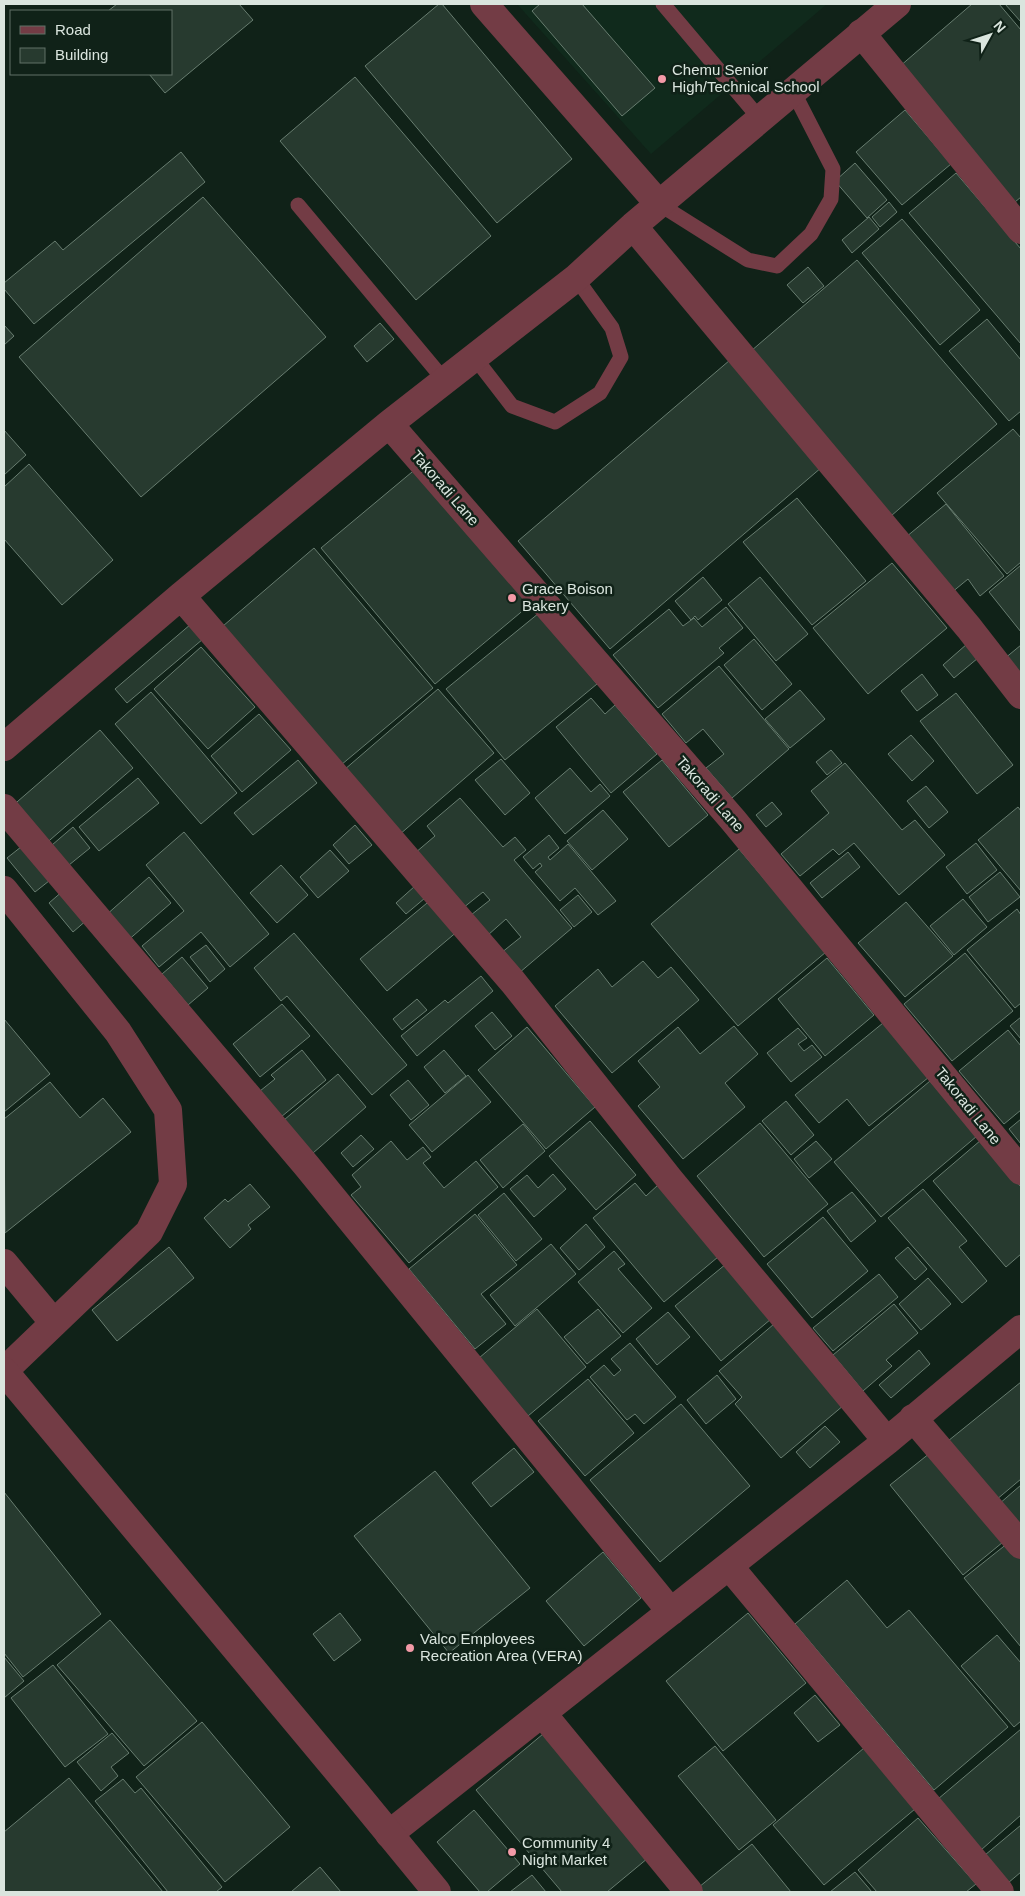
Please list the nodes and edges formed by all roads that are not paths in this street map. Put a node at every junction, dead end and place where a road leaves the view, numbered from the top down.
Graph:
1 (484, 4) edge
2 (663, 4) edge
3 (897, 4) edge
4 (861, 33) junction
5 (793, 91) junction
6 (760, 119) junction
7 (659, 204) junction
8 (298, 206) dead end
9 (633, 226) junction
10 (1021, 230) edge
11 (576, 278) junction
12 (475, 358) junction
13 (445, 381) junction
14 (389, 424) junction
15 (181, 596) junction
16 (1021, 696) edge
17 (4, 747) edge
18 (4, 808) edge
19 (4, 890) edge
20 (1021, 1171) edge
21 (4, 1263) edge
22 (54, 1323) junction
23 (1021, 1329) edge
24 (4, 1371) edge
25 (913, 1418) junction
26 (887, 1441) junction
27 (1021, 1545) edge
28 (730, 1566) junction
29 (671, 1612) junction
30 (542, 1713) junction
31 (388, 1834) junction
32 (437, 1892) edge
33 (689, 1892) edge
34 (1000, 1892) edge

1 - 7 street
2 - 6 lane
3 - 4 street
4 - 5 street
4 - 10 street
5 - 6 street
5 - 7 lane
6 - 7 street
7 - 9 street
8 - 13 lane
9 - 11 street
9 - 16 street
11 - 12 street
11 - 12 lane
12 - 13 street
13 - 14 street
14 - 15 street
14 - 20 street, Takoradi Lane
15 - 17 street
15 - 26 street
18 - 29 street
19 - 22 street
21 - 22 street
22 - 24 street
23 - 25 street
24 - 31 street
25 - 26 street
25 - 27 street
26 - 28 street
28 - 29 street
28 - 34 street
29 - 30 street
30 - 31 street
30 - 33 street
31 - 32 street

